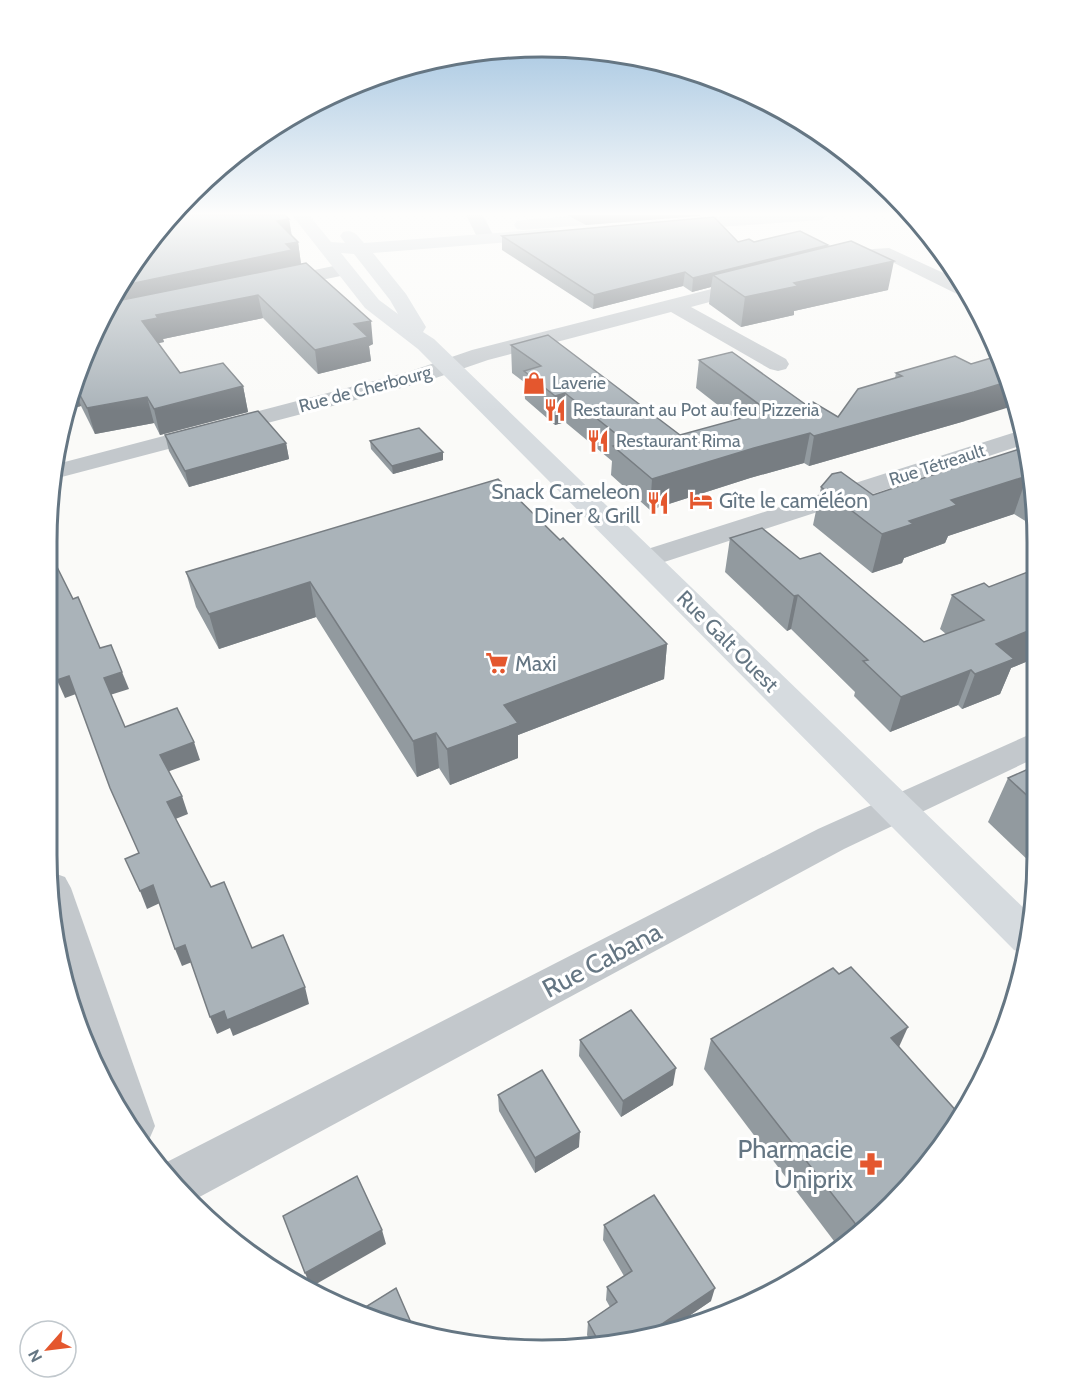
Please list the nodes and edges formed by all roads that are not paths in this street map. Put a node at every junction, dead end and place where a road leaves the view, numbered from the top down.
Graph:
1 (294, 280) edge
2 (352, 280) edge
3 (387, 280) edge
4 (397, 280) edge
5 (769, 280) edge
6 (256, 288) edge
7 (391, 289) junction
8 (674, 304) junction
9 (426, 344) junction
10 (778, 364) dead end
11 (449, 366) junction
12 (1016, 440) edge
13 (62, 470) edge
14 (645, 559) junction
15 (1027, 748) edge
16 (896, 807) junction
17 (61, 918) edge
18 (1021, 932) edge
19 (121, 1096) edge
20 (182, 1180) edge

1 - 6 street
2 - 9 street, Rue Galt Ouest
3 - 7 street, Rue Galt Ouest
4 - 7 street
5 - 8 street, Rue de Cherbourg
7 - 9 street, Rue Galt Ouest
8 - 10 street
8 - 11 street, Rue de Cherbourg
9 - 11 street, Rue Galt Ouest
11 - 13 street, Rue de Cherbourg
11 - 14 street, Rue Galt Ouest
12 - 14 street, Rue Tétreault
14 - 16 street, Rue Galt Ouest
15 - 16 street, Rue Cabana
16 - 18 street, Rue Galt Ouest
16 - 20 street, Rue Cabana
17 - 19 street

